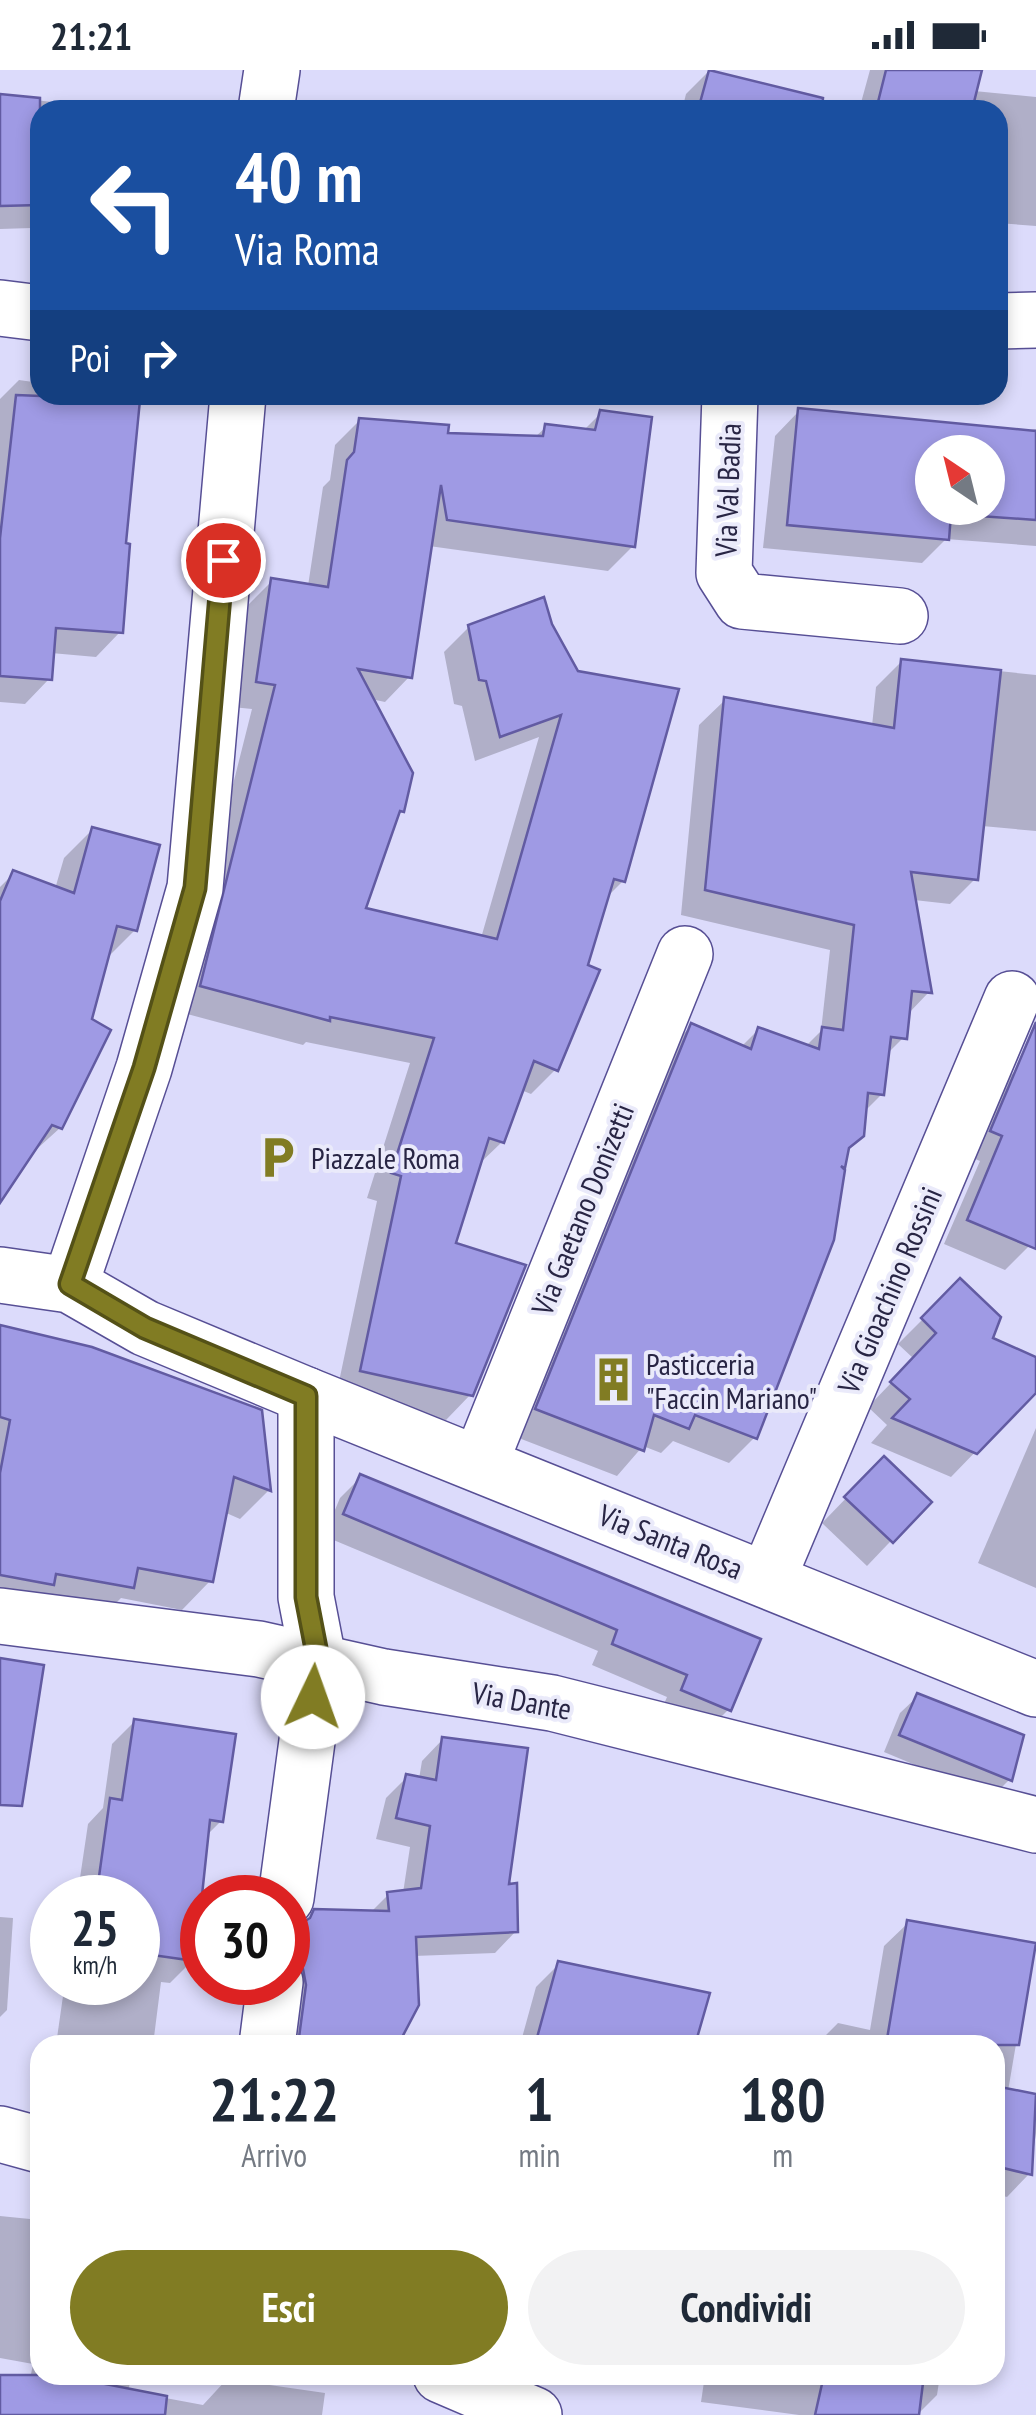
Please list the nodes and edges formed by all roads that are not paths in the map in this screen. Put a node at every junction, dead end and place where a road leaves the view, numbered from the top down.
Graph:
1 (272, 70) edge
2 (268, 100) edge
3 (0, 308) edge
4 (30, 312) edge
5 (1036, 320) edge
6 (1008, 321) edge
7 (237, 405) edge
8 (730, 405) edge
9 (900, 616) dead end
10 (685, 954) dead end
11 (1012, 1000) dead end
12 (0, 1276) edge
13 (70, 1284) junction
14 (306, 1396) junction
15 (480, 1464) junction
16 (767, 1580) junction
17 (0, 1616) edge
18 (318, 1659) junction
19 (1036, 1689) edge
20 (1036, 1824) edge
21 (289, 1875) edge
22 (272, 2005) edge
23 (268, 2035) edge
24 (0, 2134) edge
25 (30, 2143) edge
26 (464, 2385) edge
27 (534, 2415) edge

1 - 2 street
3 - 4 street
5 - 6 street
7 - 13 street
8 - 9 street, Via Val Badia
10 - 15 street, Via Gaetano Donizetti
11 - 16 street, Via Gioachino Rossini
12 - 13 street
13 - 14 street, Via Santa Rosa
14 - 15 street, Via Santa Rosa
14 - 18 street
15 - 16 street, Via Santa Rosa
16 - 19 street, Via Santa Rosa
17 - 18 street, Via Dante
18 - 20 street, Via Dante
18 - 21 street
22 - 23 street
24 - 25 street
26 - 27 street

